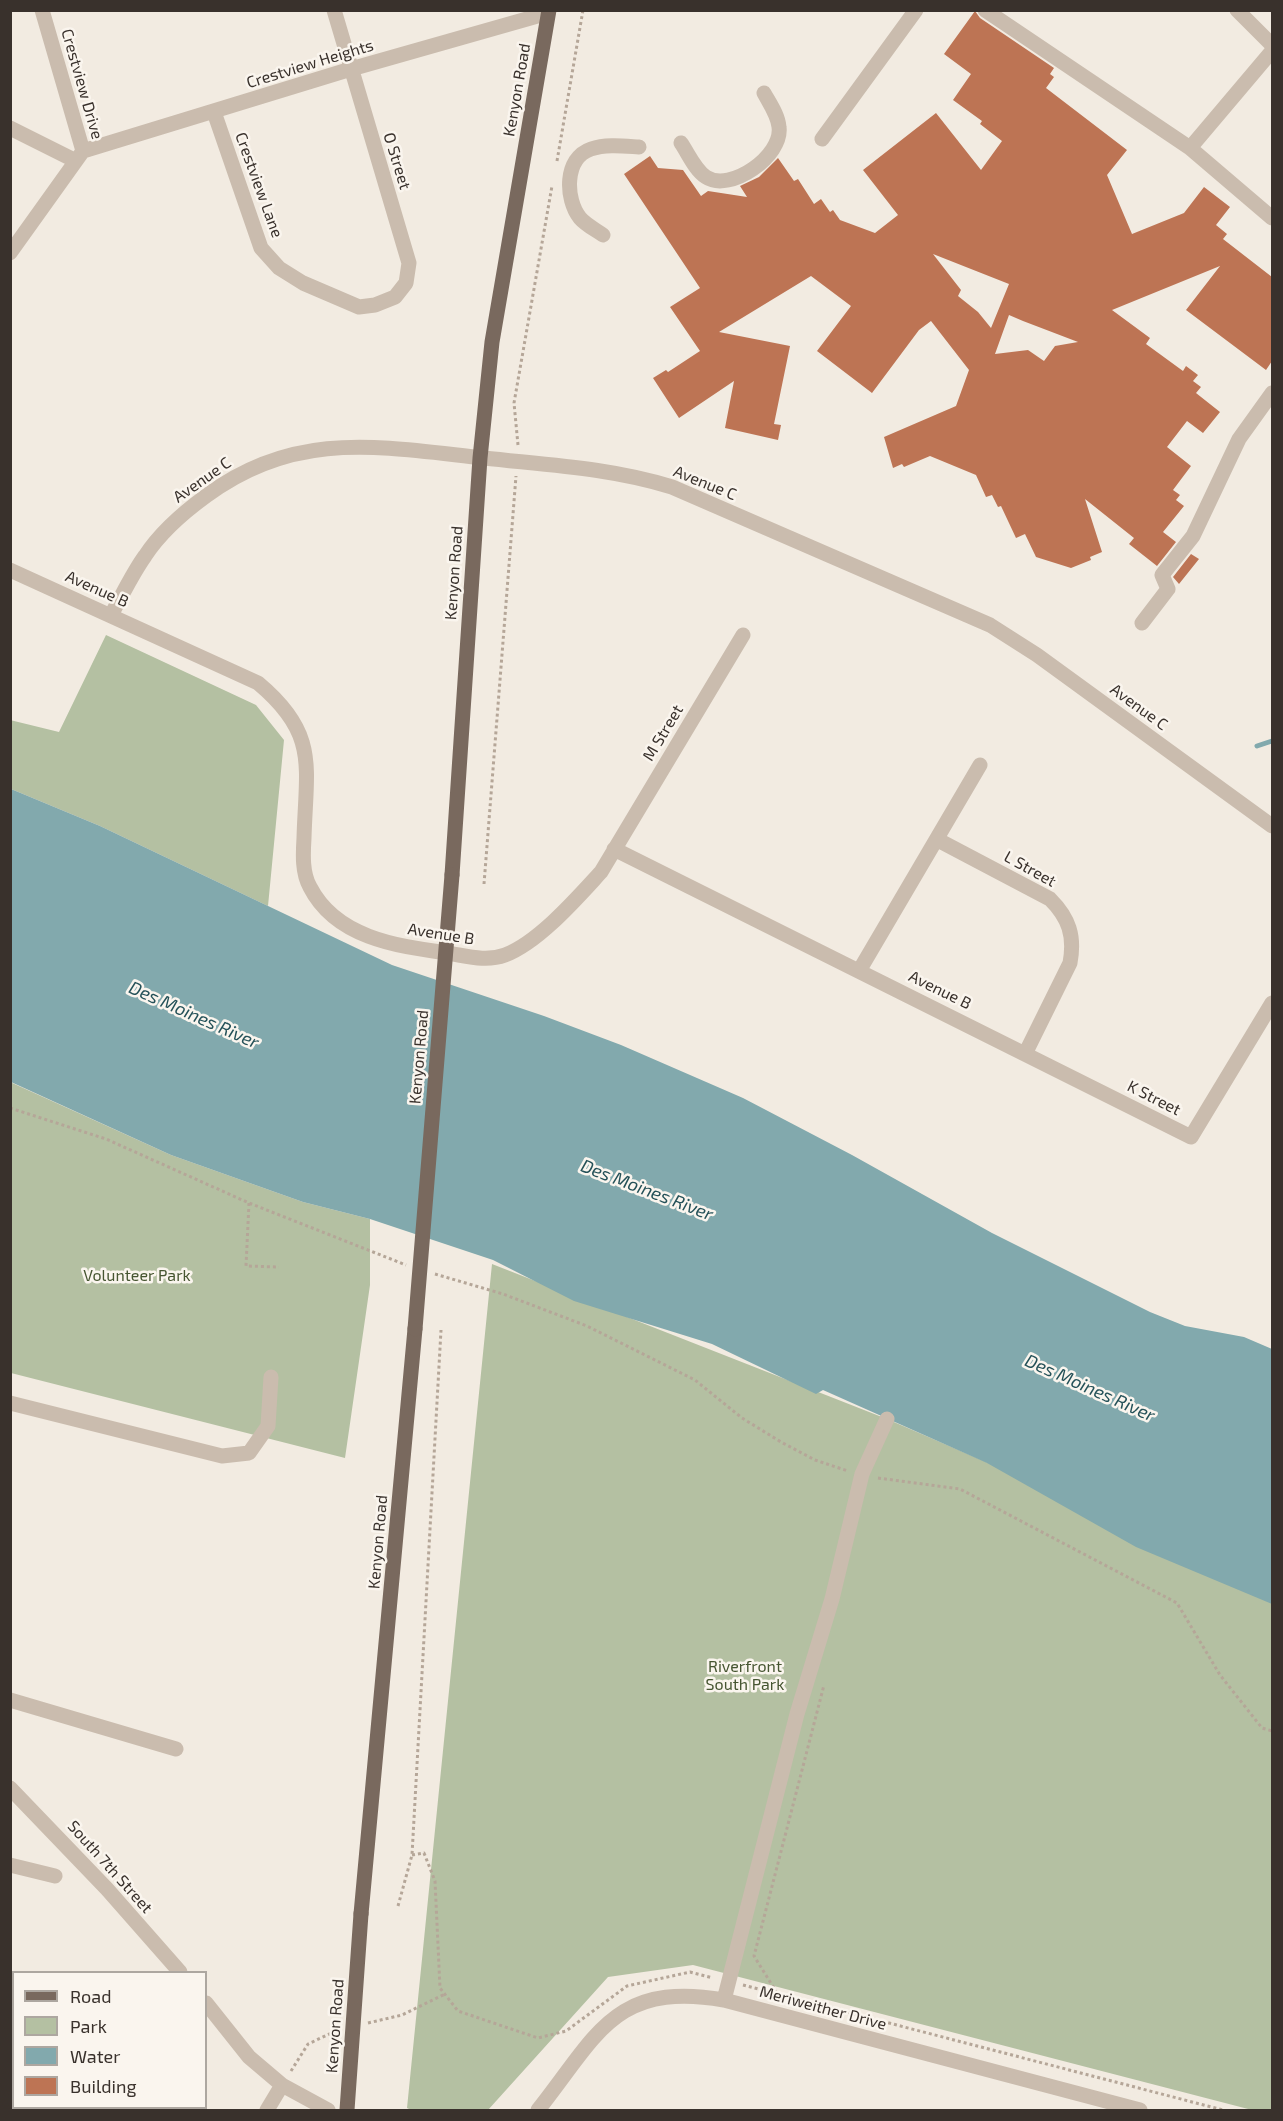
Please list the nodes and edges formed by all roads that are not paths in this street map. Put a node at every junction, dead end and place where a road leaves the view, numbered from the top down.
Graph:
1 (42, 10) edge
2 (333, 10) edge
3 (916, 10) edge
4 (985, 10) edge
5 (1237, 10) edge
6 (548, 12) edge
7 (1272, 45) edge
8 (1272, 51) edge
9 (351, 69) junction
10 (764, 93) dead end
11 (214, 112) junction
12 (10, 128) edge
13 (822, 139) dead end
14 (681, 143) dead end
15 (639, 147) dead end
16 (1190, 148) junction
17 (78, 156) junction
18 (1272, 218) edge
19 (603, 235) dead end
20 (10, 253) edge
21 (375, 305) joint
22 (1272, 393) edge
23 (480, 458) junction
24 (10, 570) edge
25 (111, 615) junction
26 (1142, 623) dead end
27 (743, 634) dead end
28 (980, 765) dead end
29 (1272, 826) edge
30 (938, 840) junction
31 (614, 849) junction
32 (859, 971) junction
33 (1272, 1004) edge
34 (1026, 1052) junction
35 (271, 1377) dead end
36 (10, 1403) edge
37 (887, 1419) dead end
38 (10, 1700) edge
39 (176, 1749) dead end
40 (10, 1788) edge
41 (10, 1865) edge
42 (55, 1876) dead end
43 (179, 1971) edge
44 (724, 2000) junction
45 (207, 2004) edge
46 (282, 2085) junction
47 (267, 2110) edge
48 (328, 2110) edge
49 (347, 2110) edge
50 (538, 2110) edge
51 (1140, 2110) edge

1 - 17 street, Crestview Drive
2 - 9 street, O Street
3 - 13 street
4 - 16 street
5 - 7 street
6 - 9 street, Crestview Heights
6 - 23 main road, Kenyon Road
8 - 16 street
9 - 11 street, Crestview Heights
9 - 21 street, O Street
10 - 14 street
11 - 17 street, Crestview Heights
11 - 21 street, Crestview Lane
12 - 17 street
15 - 19 street
16 - 18 street
17 - 20 street, Crestview Drive
22 - 26 street
23 - 25 street, Avenue C
23 - 29 street, Avenue C
23 - 49 main road, Kenyon Road, bridge
24 - 25 street, Avenue B
25 - 31 street, Avenue B
27 - 31 street, M Street
28 - 30 street
30 - 32 street
30 - 34 street, L Street
31 - 32 street, Avenue B
32 - 34 street, Avenue B
33 - 34 street, K Street
35 - 36 street
37 - 44 street
38 - 39 street
40 - 43 street, South 7th Street
41 - 42 street
44 - 50 street, Meriweither Drive
44 - 51 street, Meriweither Drive
45 - 46 street
46 - 47 street
46 - 48 street

